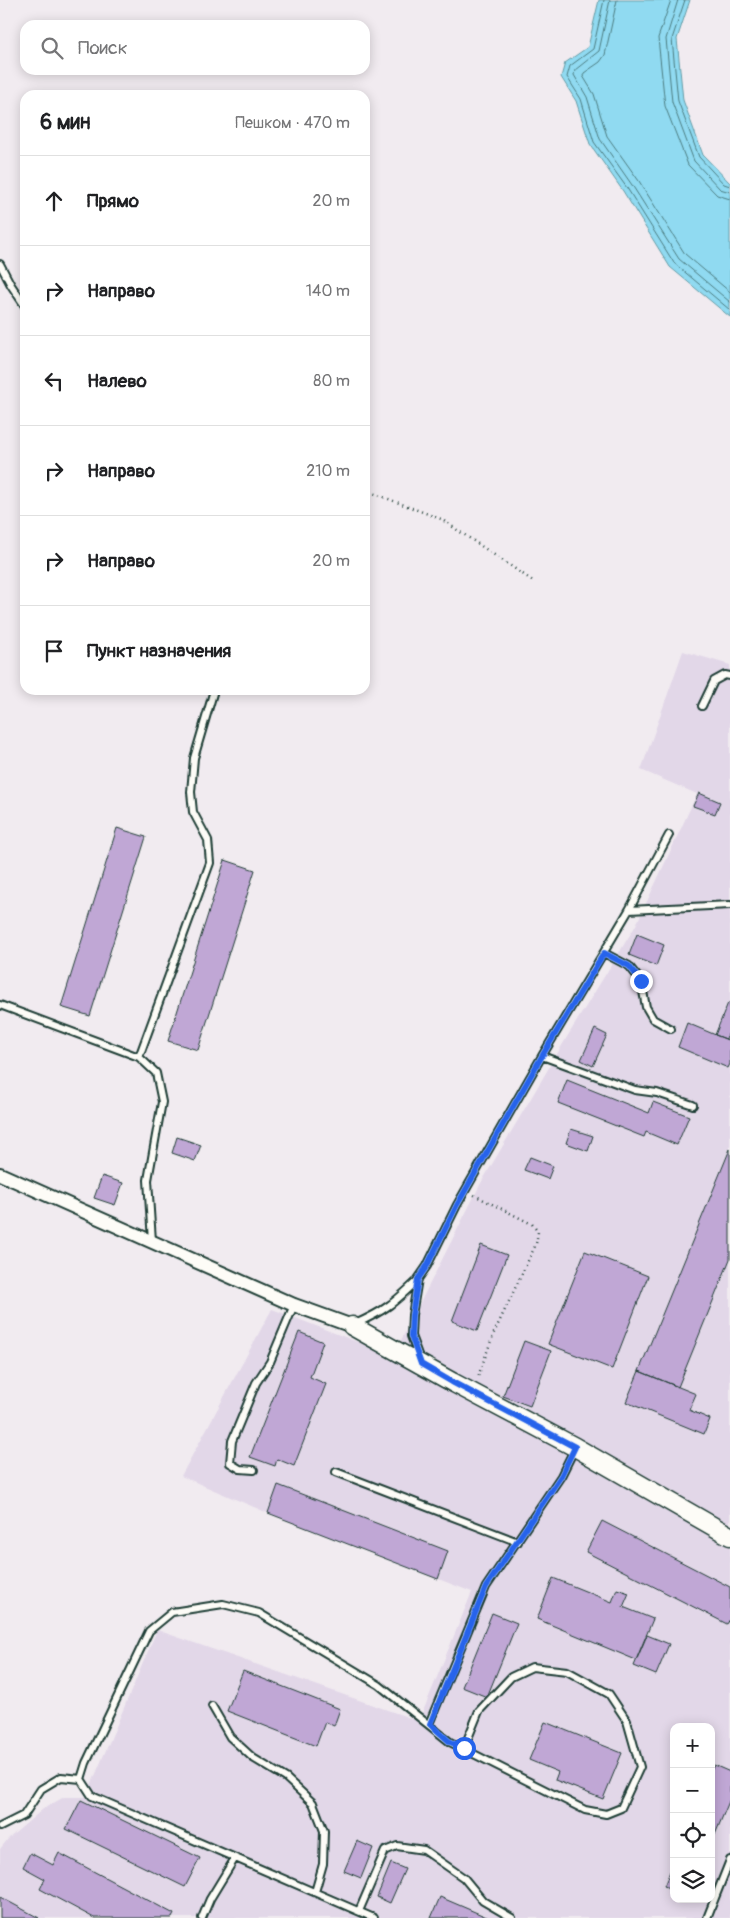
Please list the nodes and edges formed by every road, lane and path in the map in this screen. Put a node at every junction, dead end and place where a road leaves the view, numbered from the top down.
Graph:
1 (0, 264) edge
2 (20, 298) edge
3 (370, 492) edge
4 (533, 581) dead end
5 (730, 676) edge
6 (213, 695) edge
7 (702, 706) dead end
8 (669, 835) dead end
9 (730, 905) edge
10 (629, 910) junction
11 (604, 953) junction
12 (0, 1005) edge
13 (671, 1029) dead end
14 (542, 1056) junction
15 (140, 1057) junction
16 (693, 1105) dead end
17 (0, 1174) edge
18 (466, 1191) junction
19 (152, 1242) junction
20 (418, 1279) junction
21 (294, 1305) junction
22 (352, 1326) junction
23 (421, 1364) junction
24 (479, 1397) junction
25 (575, 1447) junction
26 (254, 1470) dead end
27 (336, 1472) dead end
28 (730, 1536) edge
29 (518, 1542) junction
30 (212, 1706) dead end
31 (430, 1724) junction
32 (464, 1748) junction
33 (81, 1779) junction
34 (0, 1827) edge
35 (235, 1858) junction
36 (730, 1860) edge
37 (315, 1892) junction
38 (358, 1911) junction
39 (202, 1918) edge
40 (374, 1918) edge
41 (512, 1918) edge
42 (708, 1918) edge

1 - 2 lane
3 - 4 path
5 - 7 lane
6 - 15 lane
8 - 10 lane
9 - 10 lane
10 - 11 lane
11 - 13 lane
11 - 14 lane
12 - 15 lane
14 - 16 lane
14 - 18 lane
15 - 19 lane
17 - 19 street
18 - 20 lane
18 - 24 path
19 - 21 street
20 - 22 lane
20 - 23 lane
21 - 22 street
21 - 26 lane
22 - 23 street
23 - 24 street
24 - 25 street
25 - 28 street
25 - 29 lane
27 - 29 lane
29 - 31 lane
30 - 37 lane
31 - 32 lane
31 - 33 lane
32 - 32 lane
33 - 34 lane
33 - 35 lane
35 - 37 lane
35 - 39 lane
36 - 42 lane
37 - 38 lane
38 - 40 lane
38 - 41 lane

